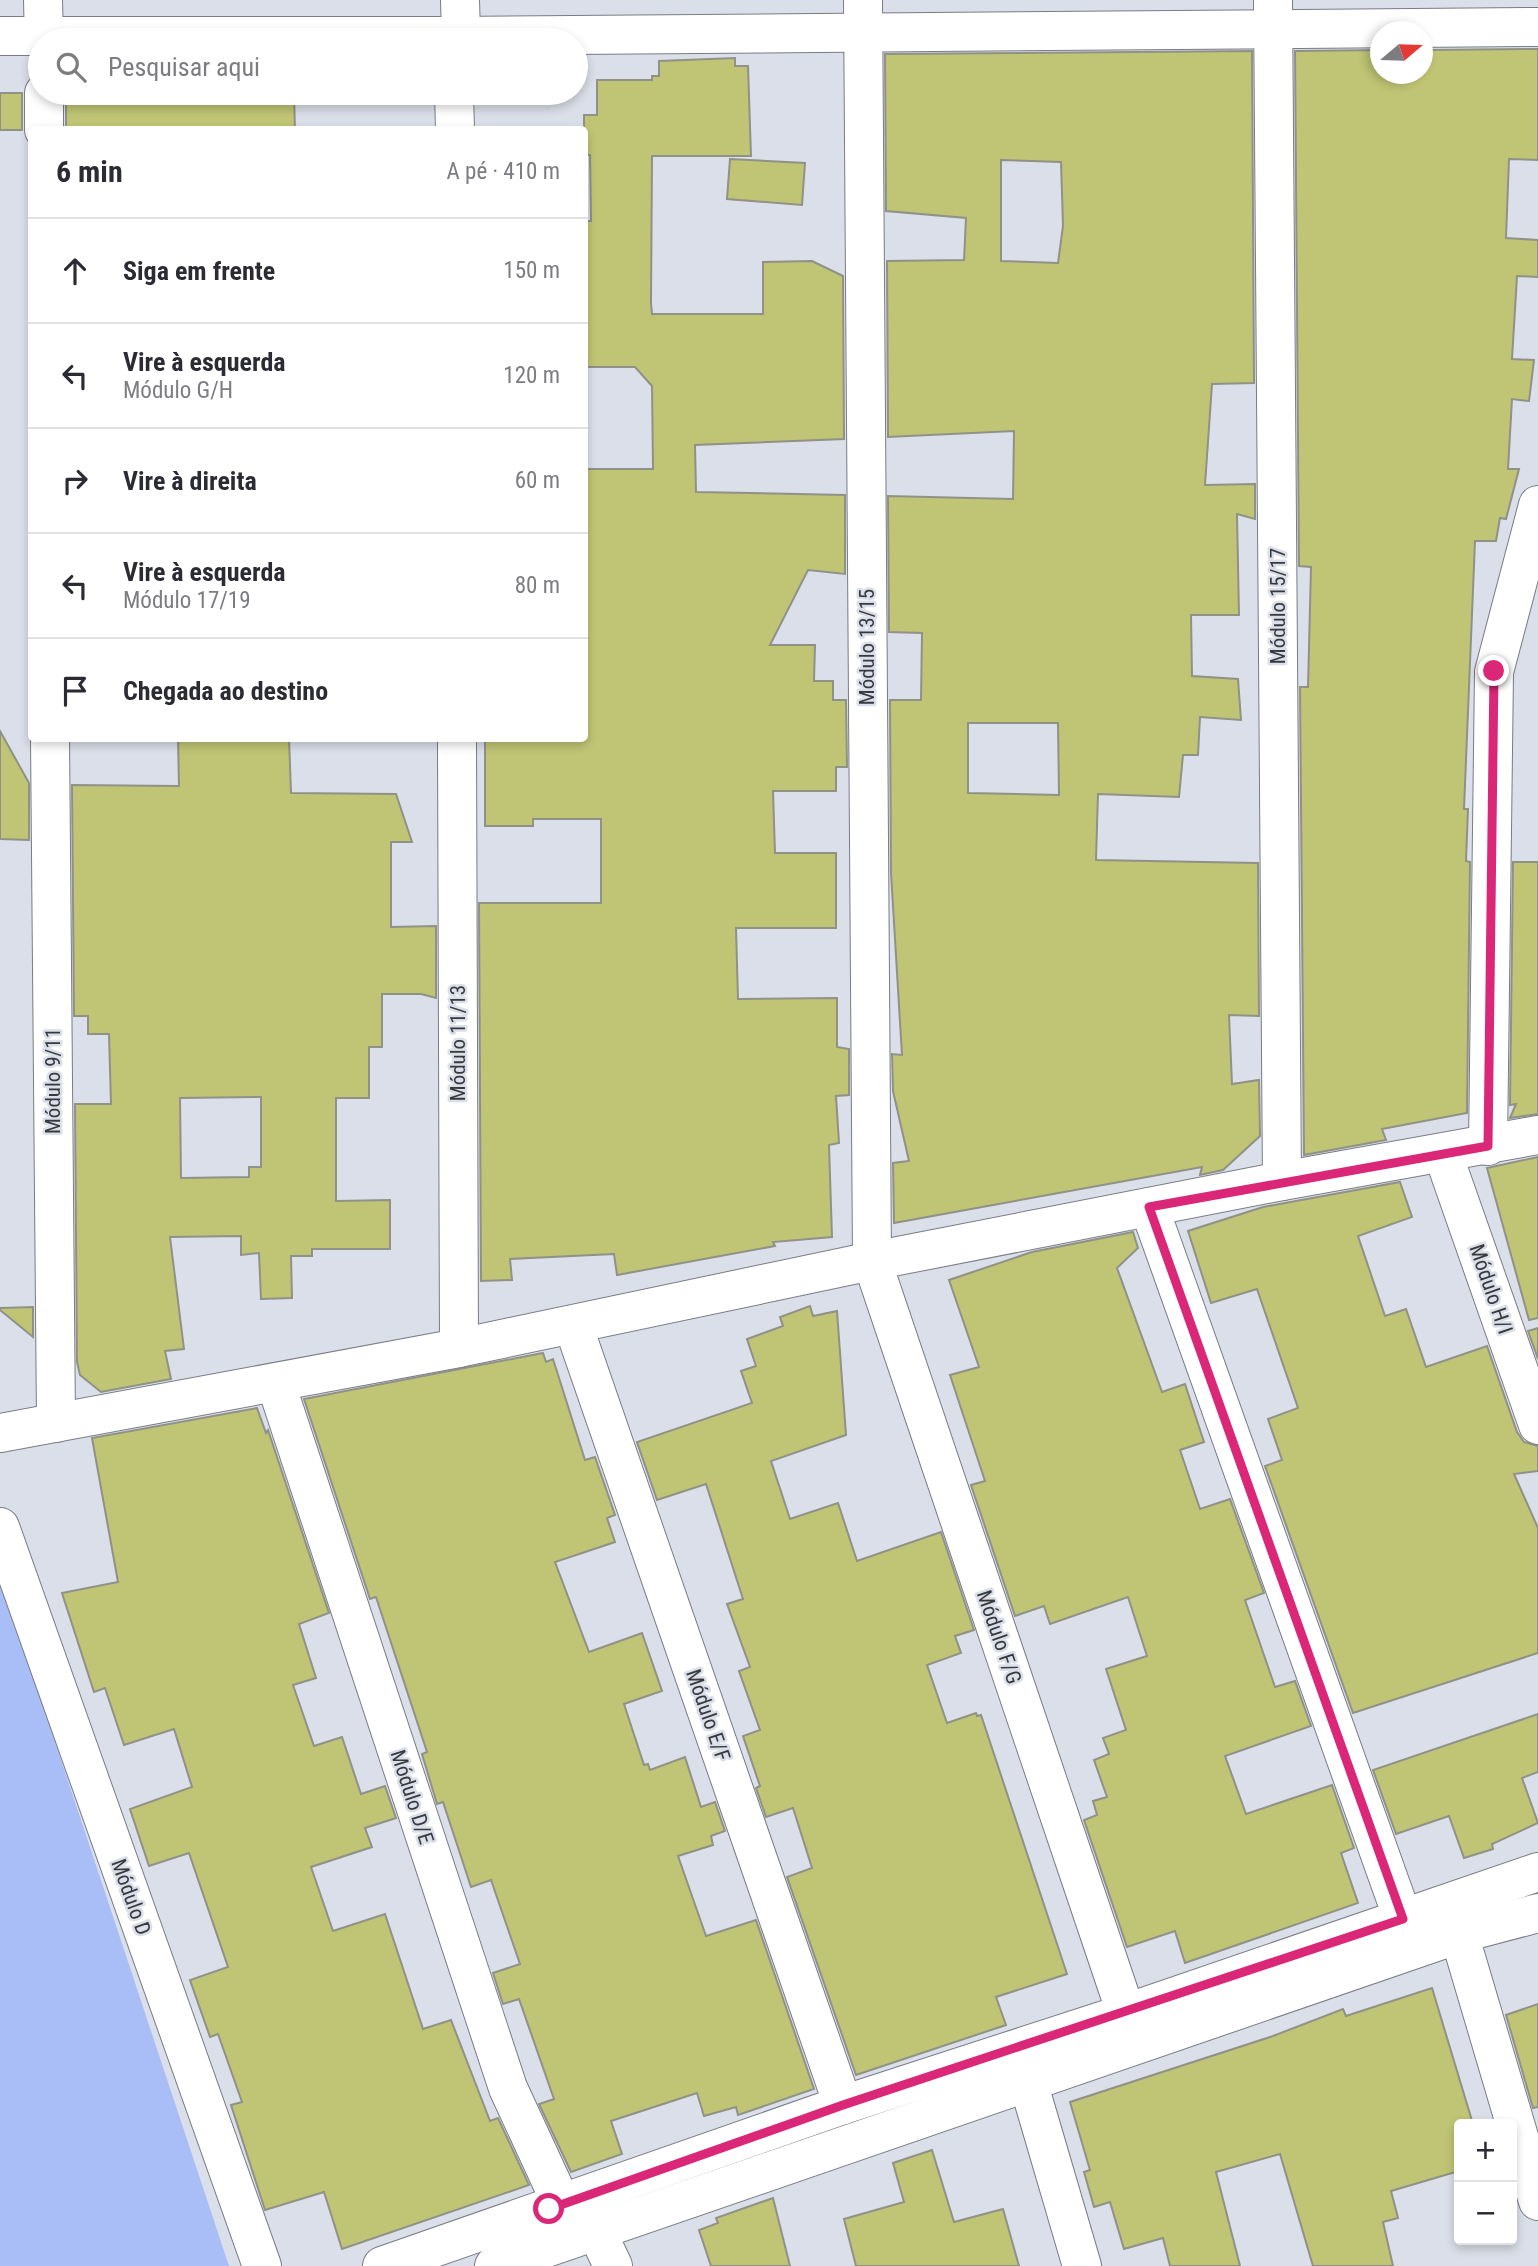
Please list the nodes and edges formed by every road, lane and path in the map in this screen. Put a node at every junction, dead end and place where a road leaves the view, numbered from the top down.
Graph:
1 (1273, 15) edge
2 (863, 17) edge
3 (44, 25) edge
4 (1538, 27) edge
5 (457, 28) edge
6 (28, 29) edge
7 (0, 36) edge
8 (44, 105) edge
9 (454, 105) edge
10 (44, 126) edge
11 (455, 126) edge
12 (1538, 505) edge
13 (50, 742) edge
14 (457, 742) edge
15 (1538, 1135) edge
16 (1488, 1146) junction
17 (1443, 1154) junction
18 (1282, 1181) junction
19 (1149, 1207) junction
20 (872, 1261) junction
21 (573, 1325) junction
22 (459, 1348) junction
23 (276, 1384) junction
24 (55, 1423) junction
25 (1538, 1425) edge
26 (0, 1433) edge
27 (0, 1528) edge
28 (1538, 1872) edge
29 (1538, 1913) edge
30 (1403, 1919) junction
31 (1459, 1934) junction
32 (1198, 2006) junction
33 (1126, 2013) junction
34 (1028, 2082) junction
35 (843, 2105) junction
36 (1538, 2201) edge
37 (562, 2205) junction
38 (596, 2230) junction
39 (262, 2266) edge
40 (382, 2266) edge
41 (494, 2266) edge
42 (613, 2266) edge
43 (1082, 2266) edge

1 - 2 street
1 - 4 street
1 - 18 street, Módulo 15/17
2 - 5 street
2 - 20 street, Módulo 13/15
3 - 5 street
6 - 7 street
8 - 10 street
9 - 11 street
12 - 16 street
13 - 24 street, Módulo 9/11
14 - 22 street, Módulo 11/13
15 - 16 street
16 - 17 street
17 - 18 street
17 - 25 street, Módulo H/I
18 - 19 street
19 - 20 street
19 - 30 street
20 - 21 street
20 - 33 street, Módulo F/G
21 - 22 street
21 - 35 street, Módulo E/F
22 - 23 street
23 - 24 street
23 - 37 street, Módulo D/E
24 - 26 street
27 - 39 street, Módulo D
28 - 30 street
29 - 31 street
30 - 32 street
31 - 32 street
31 - 36 street
32 - 33 street
32 - 34 street
33 - 35 street
34 - 38 street
34 - 43 street
35 - 37 street
37 - 38 street
37 - 40 street
38 - 41 street
38 - 42 street

